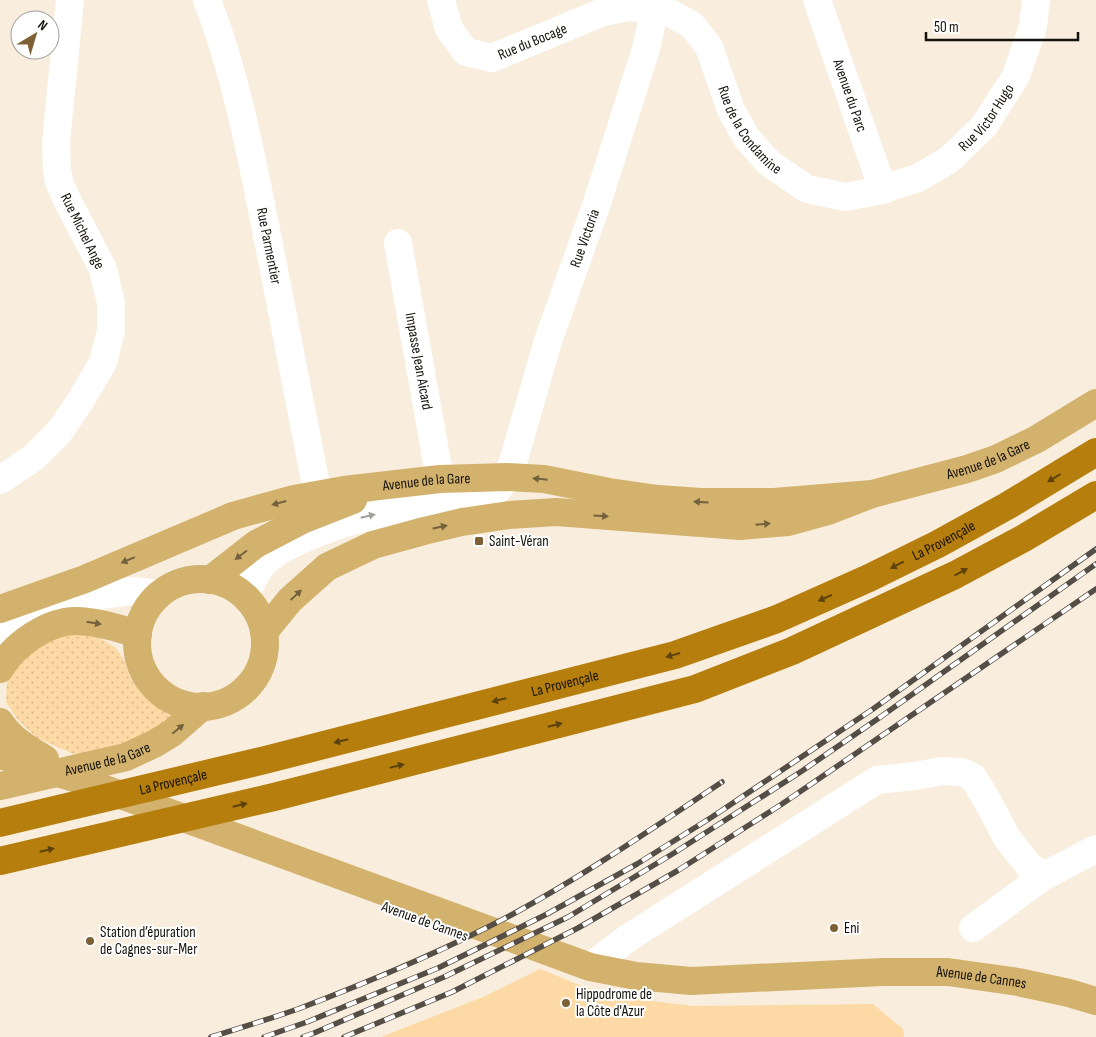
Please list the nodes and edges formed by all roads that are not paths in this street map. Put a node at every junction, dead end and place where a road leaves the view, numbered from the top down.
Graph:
1 (70, 0) edge
2 (207, 0) edge
3 (441, 0) edge
4 (817, 0) edge
5 (1036, 0) edge
6 (657, 4) edge
7 (883, 190) junction
8 (398, 243) dead end
9 (1096, 403) edge
10 (1096, 452) edge
11 (507, 477) junction
12 (440, 479) junction
13 (0, 480) edge
14 (378, 486) junction
15 (872, 494) junction
16 (318, 495) junction
17 (1096, 495) edge
18 (210, 580) junction
19 (160, 594) junction
20 (245, 596) junction
21 (0, 609) edge
22 (49, 627) junction
23 (0, 632) edge
24 (264, 632) junction
25 (138, 634) junction
26 (0, 644) edge
27 (0, 669) edge
28 (203, 706) junction
29 (0, 722) edge
30 (16, 767) edge
31 (0, 823) edge
32 (1096, 849) edge
33 (0, 862) edge
34 (1044, 876) junction
35 (973, 928) dead end
36 (587, 972) junction
37 (1096, 1001) edge

1 - 13 street, Rue Michel Ange
2 - 16 street, Rue Parmentier
3 - 6 street, Rue du Bocage
4 - 7 street, Avenue du Parc
5 - 7 street, Rue Victor Hugo
6 - 7 street, Rue de la Condamine
6 - 11 street, Rue Victoria
8 - 12 street, Impasse Jean Aicard
9 - 15 main road, Avenue de la Gare
10 -> 31 highway, La Provençale
11 - 12 main road, Avenue de la Gare
15 -> 11 main road, Avenue de la Gare
20 -> 11 street
12 - 14 main road, Avenue de la Gare
14 - 16 main road, Avenue de la Gare
14 -> 18 main road
24 -> 15 main road, Avenue de la Gare
16 -> 21 main road, Avenue de la Gare
33 -> 17 highway
18 - 19 main road
18 - 20 main road
19 - 23 street
19 - 25 main road
20 - 24 main road
22 -> 25 main road
22 - 26 street
22 - 27 main road
24 - 28 main road
25 - 28 main road
30 -> 28 main road, Avenue de la Gare
29 - 30 main road
30 - 36 main road, Avenue de Cannes
30 - 36 main road, Avenue de Cannes
32 - 34 street
34 - 35 street
34 - 36 street
36 - 37 main road, Avenue de Cannes

